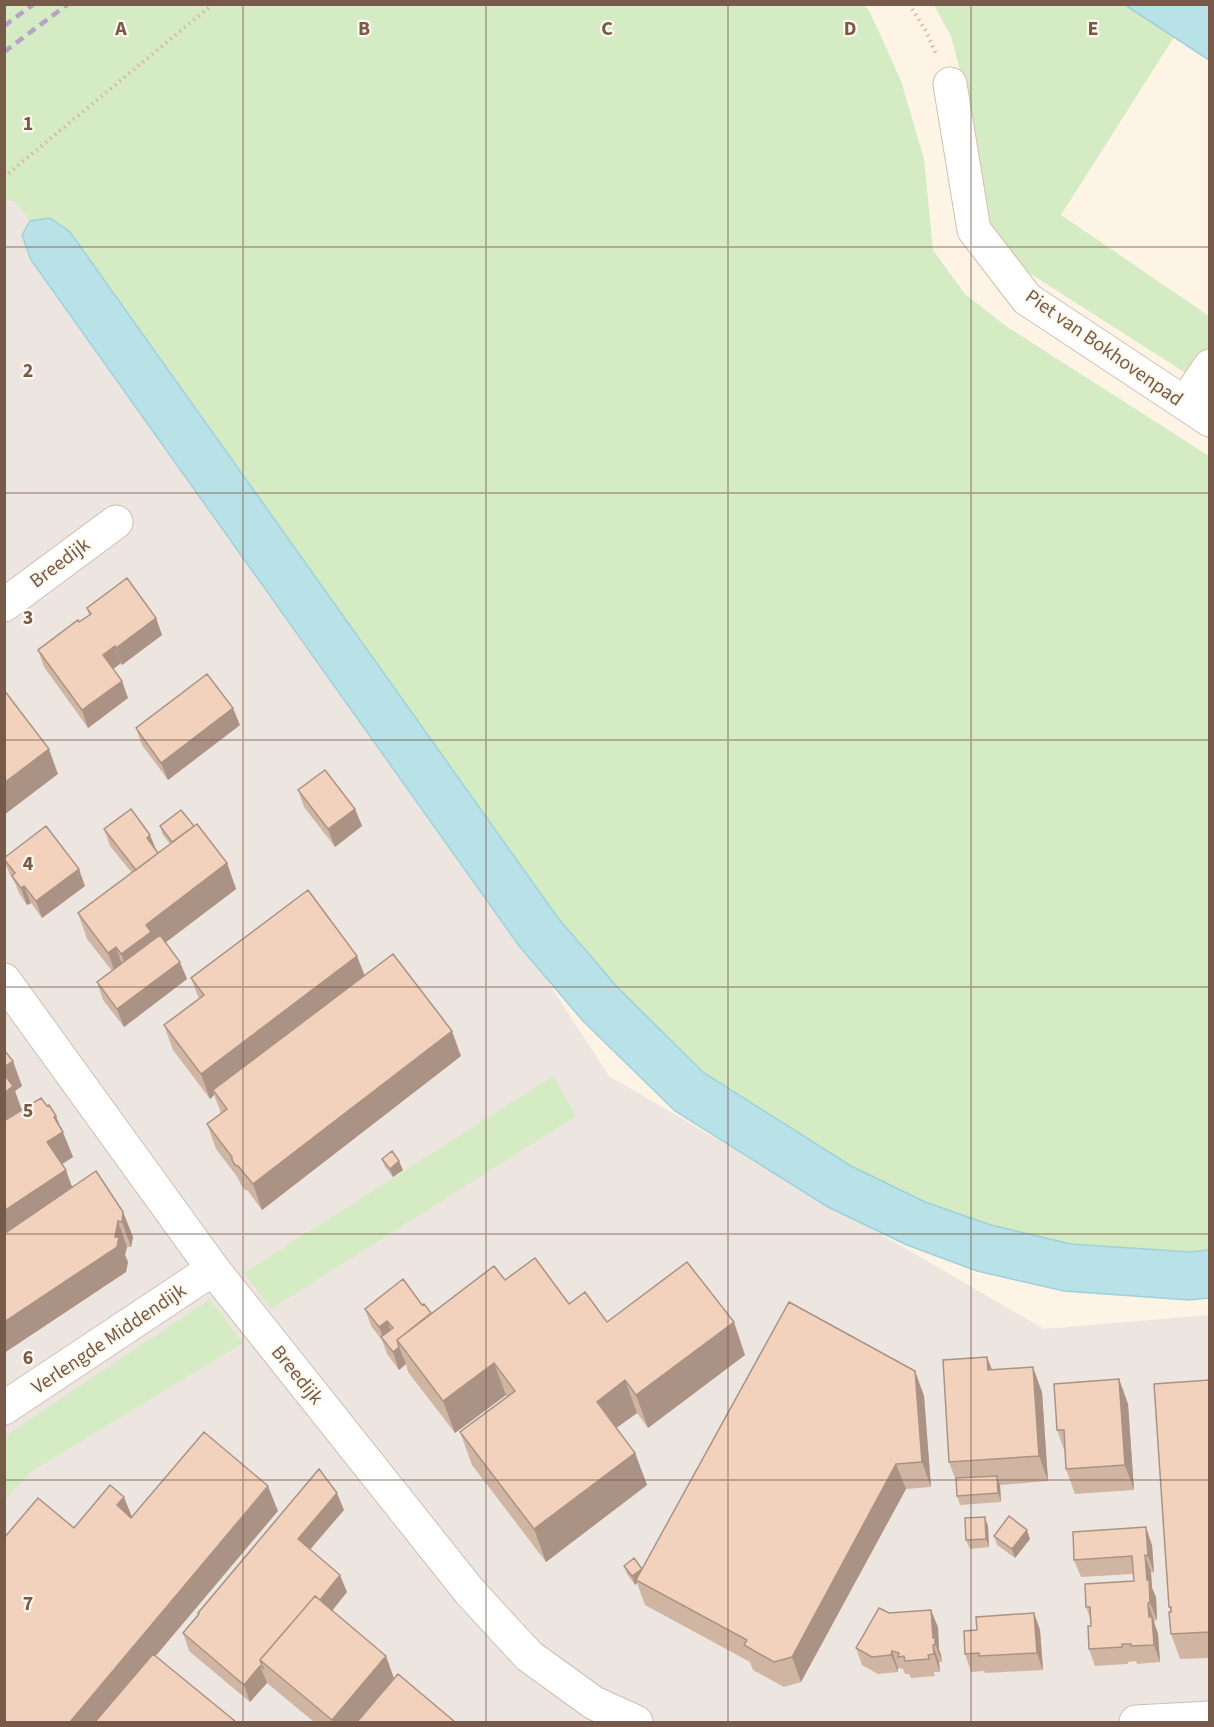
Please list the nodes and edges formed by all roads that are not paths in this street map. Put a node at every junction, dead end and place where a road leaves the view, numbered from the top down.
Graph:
1 (950, 84) road end
2 (1209, 366) edge
3 (1197, 412) edge
4 (116, 522) dead end
5 (4, 604) edge
6 (4, 980) edge
7 (213, 1269) junction
8 (4, 1408) edge
9 (1209, 1718) edge
10 (636, 1722) edge
11 (1136, 1722) edge

1 - 3 street, Piet van Bokhovenpad
2 - 3 street
4 - 5 street, Breedijk
6 - 7 street, Breedijk
7 - 8 street, Verlengde Middendijk
7 - 10 street, Breedijk
9 - 11 street

